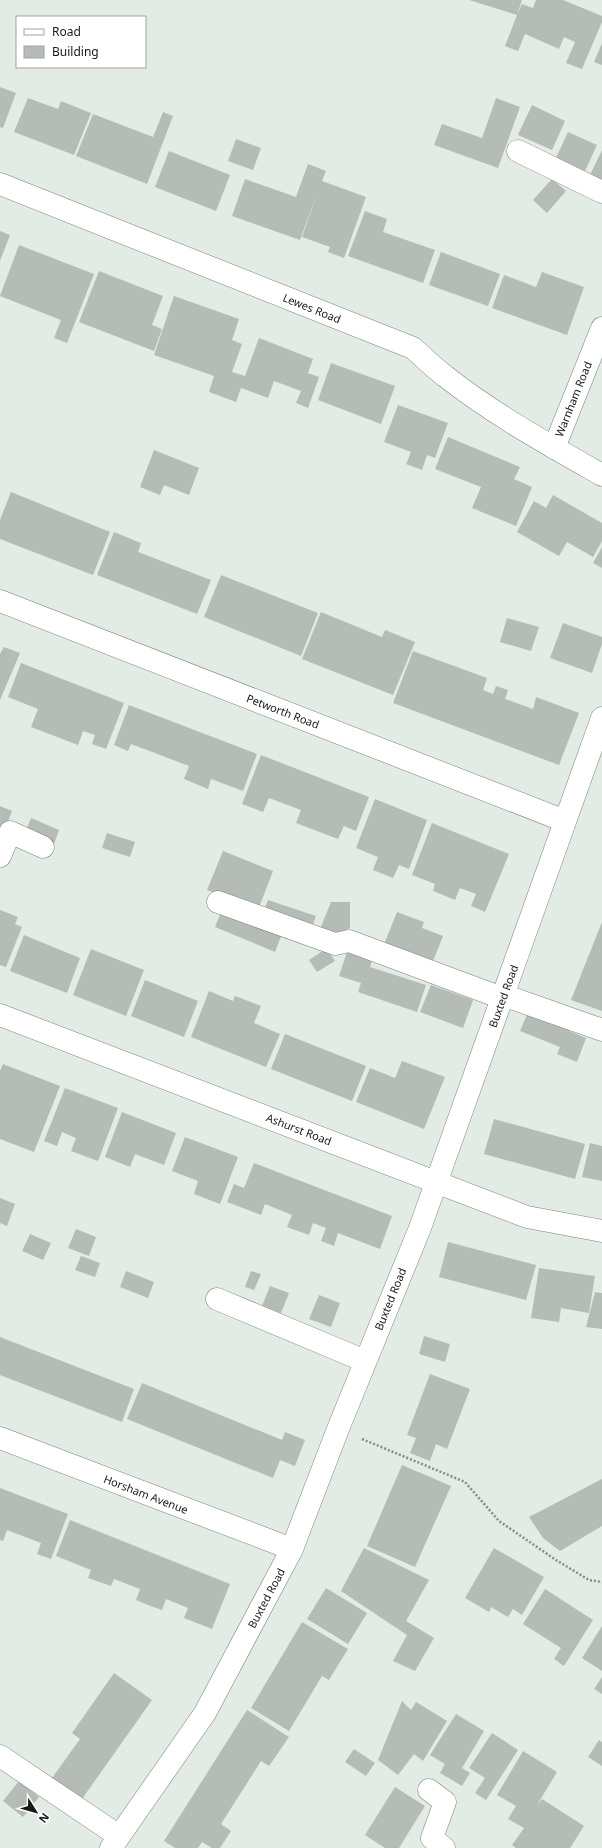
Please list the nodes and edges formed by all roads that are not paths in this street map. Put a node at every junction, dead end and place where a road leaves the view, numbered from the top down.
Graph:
1 (518, 151) dead end
2 (0, 184) edge
3 (602, 192) edge
4 (602, 328) edge
5 (554, 448) junction
6 (602, 475) edge
7 (0, 601) edge
8 (602, 718) edge
9 (565, 821) junction
10 (43, 847) dead end
11 (0, 856) edge
12 (218, 902) dead end
13 (503, 996) junction
14 (0, 1014) edge
15 (602, 1030) edge
16 (436, 1182) junction
17 (602, 1231) edge
18 (217, 1299) dead end
19 (365, 1361) junction
20 (0, 1438) edge
21 (292, 1549) junction
22 (0, 1756) edge
23 (429, 1790) dead end
24 (115, 1842) edge
25 (444, 1848) edge

1 - 3 street
2 - 5 street, Lewes Road
4 - 5 street, Warnham Road
5 - 6 street, Lewes Road
7 - 9 street, Petworth Road
8 - 9 street, Buxted Road
9 - 13 street, Buxted Road
10 - 11 street
12 - 13 street
13 - 15 street
13 - 16 street, Buxted Road
14 - 16 street, Ashurst Road
16 - 17 street, Ashurst Road
16 - 19 street, Buxted Road
18 - 19 street
19 - 21 street, Buxted Road
20 - 21 street, Horsham Avenue
21 - 24 street, Buxted Road
22 - 24 street
23 - 25 street

